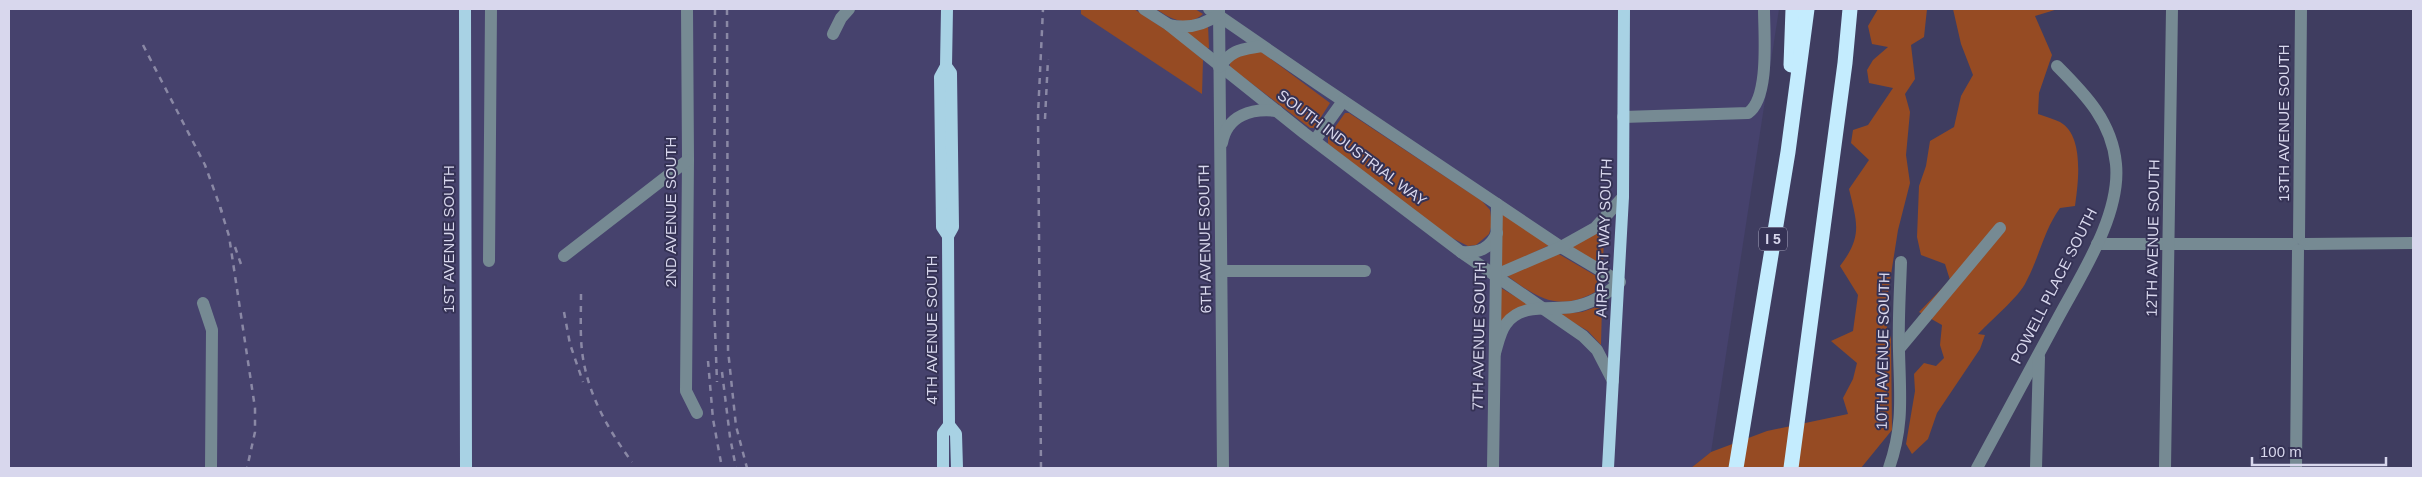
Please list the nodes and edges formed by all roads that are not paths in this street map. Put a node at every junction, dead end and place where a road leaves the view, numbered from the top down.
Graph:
1 (491, 9) edge
2 (686, 9) edge
3 (849, 9) edge
4 (947, 9) edge
5 (1144, 9) edge
6 (1624, 9) edge
7 (1764, 9) edge
8 (1793, 9) edge
9 (1807, 9) edge
10 (1850, 9) edge
11 (1860, 9) edge
12 (2172, 9) edge
13 (2301, 9) edge
14 (465, 11) edge
15 (1216, 11) edge
16 (1169, 25) junction
17 (834, 34) dead end
18 (1262, 46) junction
19 (1845, 63) junction
20 (946, 66) junction
21 (2057, 66) dead end
22 (1219, 67) junction
23 (1343, 101) junction
24 (941, 104) junction
25 (1277, 111) junction
26 (1623, 117) junction
27 (1315, 140) junction
28 (1220, 150) junction
29 (1788, 152) junction
30 (952, 156) junction
31 (688, 160) junction
32 (1623, 197) junction
33 (1497, 204) junction
34 (2000, 228) dead end
35 (1497, 232) junction
36 (948, 236) junction
37 (2413, 243) edge
38 (2097, 244) junction
39 (2170, 244) junction
40 (2299, 244) junction
41 (1560, 247) junction
42 (1462, 252) junction
43 (564, 256) dead end
44 (490, 261) dead end
45 (1901, 262) dead end
46 (1222, 271) junction
47 (1365, 272) dead end
48 (1496, 275) junction
49 (1620, 282) junction
50 (203, 303) dead end
51 (1543, 308) junction
52 (1899, 349) junction
53 (1495, 353) junction
54 (2039, 354) junction
55 (1613, 381) junction
56 (697, 413) dead end
57 (949, 425) junction
58 (212, 468) edge
59 (466, 468) edge
60 (943, 468) edge
61 (957, 468) edge
62 (1223, 468) edge
63 (1493, 468) edge
64 (1608, 468) edge
65 (1736, 468) edge
66 (1791, 468) edge
67 (1889, 468) edge
68 (1977, 468) edge
69 (2036, 468) edge
70 (2165, 468) edge
71 (2296, 468) edge

1 - 44 street
2 - 31 street, 2ND AVENUE SOUTH
3 - 17 street
4 - 20 main road, 4TH AVENUE SOUTH
5 - 16 street, SOUTH INDUSTRIAL WAY
6 - 26 main road, AIRPORT WAY SOUTH
7 - 26 street
8 - 29 highway
9 - 29 highway, I 5
10 - 19 highway
11 - 19 highway
12 - 39 street, 12TH AVENUE SOUTH
13 - 40 street, 13TH AVENUE SOUTH
14 - 59 main road, 1ST AVENUE SOUTH
15 - 16 street
15 - 18 street, SOUTH INDUSTRIAL WAY
15 - 22 street, 6TH AVENUE SOUTH
16 - 22 street, SOUTH INDUSTRIAL WAY
18 - 22 street
18 - 23 street, SOUTH INDUSTRIAL WAY
19 - 66 highway
20 - 24 main road, 4TH AVENUE SOUTH
20 - 30 main road, 4TH AVENUE SOUTH
21 - 38 street, POWELL PLACE SOUTH
22 - 25 street, SOUTH INDUSTRIAL WAY
22 - 28 street, 6TH AVENUE SOUTH
23 - 27 street
23 - 33 street, SOUTH INDUSTRIAL WAY
24 - 30 main road
24 - 36 main road, 4TH AVENUE SOUTH
25 - 27 street, SOUTH INDUSTRIAL WAY
25 - 28 street
26 - 32 main road, AIRPORT WAY SOUTH
27 - 42 street, SOUTH INDUSTRIAL WAY
28 - 46 street, 6TH AVENUE SOUTH
29 - 65 highway, I 5
30 - 36 main road, 4TH AVENUE SOUTH
31 - 43 street
31 - 56 street, 2ND AVENUE SOUTH
32 - 41 street
32 - 49 main road, AIRPORT WAY SOUTH
33 - 35 street, 7TH AVENUE SOUTH
33 - 41 street, SOUTH INDUSTRIAL WAY
34 - 52 street
35 - 42 street
35 - 48 street, 7TH AVENUE SOUTH
36 - 57 main road, 4TH AVENUE SOUTH
37 - 40 street
38 - 39 street
38 - 54 street, POWELL PLACE SOUTH
39 - 40 street
39 - 70 street, 12TH AVENUE SOUTH
40 - 71 street, 13TH AVENUE SOUTH
41 - 48 street
41 - 49 street, SOUTH INDUSTRIAL WAY
42 - 48 street, SOUTH INDUSTRIAL WAY
45 - 52 street, 10TH AVENUE SOUTH
46 - 47 street
46 - 62 street, 6TH AVENUE SOUTH
48 - 51 street, SOUTH INDUSTRIAL WAY
48 - 53 street, 7TH AVENUE SOUTH
49 - 51 street
49 - 55 main road, AIRPORT WAY SOUTH
50 - 58 street
51 - 53 street
51 - 55 street, SOUTH INDUSTRIAL WAY
52 - 67 street, 10TH AVENUE SOUTH
53 - 63 street, 7TH AVENUE SOUTH
54 - 68 street, POWELL PLACE SOUTH
54 - 69 street
55 - 64 main road, AIRPORT WAY SOUTH
57 - 60 main road, 4TH AVENUE SOUTH
57 - 61 main road, 4TH AVENUE SOUTH

